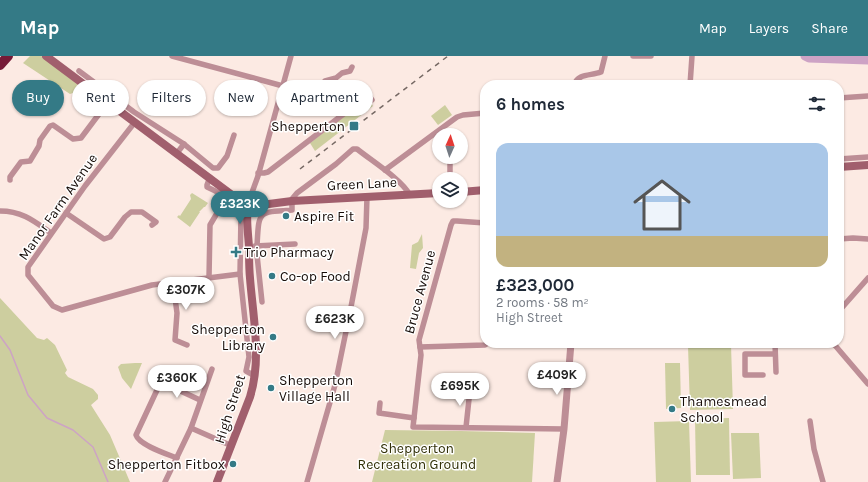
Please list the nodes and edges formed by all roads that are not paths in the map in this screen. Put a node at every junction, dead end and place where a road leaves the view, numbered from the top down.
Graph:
1 (8, 56) edge
2 (46, 56) edge
3 (172, 56) edge
4 (291, 56) edge
5 (605, 56) edge
6 (633, 56) edge
7 (645, 56) edge
8 (651, 56) edge
9 (692, 56) edge
10 (0, 65) edge
11 (352, 67) dead end
12 (79, 71) dead end
13 (78, 80) edge
14 (285, 80) edge
15 (329, 80) edge
16 (578, 80) edge
17 (690, 80) edge
18 (276, 84) edge
19 (868, 96) edge
20 (844, 98) edge
21 (276, 109) edge
22 (480, 113) edge
23 (97, 116) edge
24 (127, 116) edge
25 (341, 116) edge
26 (135, 122) junction
27 (234, 135) dead end
28 (184, 144) junction
29 (177, 153) junction
30 (868, 157) edge
31 (844, 159) edge
32 (868, 165) edge
33 (211, 167) junction
34 (844, 167) edge
35 (385, 170) junction
36 (258, 175) junction
37 (207, 178) junction
38 (10, 180) dead end
39 (480, 190) edge
40 (468, 191) edge
41 (432, 192) edge
42 (410, 195) junction
43 (367, 197) junction
44 (226, 198) junction
45 (292, 201) junction
46 (251, 202) junction
47 (0, 211) edge
48 (66, 213) junction
49 (480, 223) edge
50 (152, 225) dead end
51 (51, 233) junction
52 (844, 239) edge
53 (868, 239) edge
54 (295, 244) dead end
55 (253, 246) junction
56 (257, 255) dead end
57 (254, 269) junction
58 (240, 274) junction
59 (209, 278) junction
60 (868, 278) edge
61 (173, 283) junction
62 (252, 299) junction
63 (844, 305) edge
64 (187, 345) dead end
65 (480, 345) edge
66 (420, 347) junction
67 (571, 348) edge
68 (775, 348) edge
69 (837, 348) edge
70 (775, 354) junction
71 (212, 370) dead end
72 (776, 372) dead end
73 (164, 375) dead end
74 (763, 375) dead end
75 (255, 376) junction
76 (160, 382) junction
77 (866, 382) edge
78 (470, 390) dead end
79 (200, 400) junction
80 (380, 402) dead end
81 (414, 418) junction
82 (810, 421) dead end
83 (466, 427) junction
84 (191, 428) junction
85 (564, 429) junction
86 (232, 446) junction
87 (177, 458) junction
88 (165, 482) edge
89 (217, 482) edge
90 (307, 482) edge
91 (557, 482) edge
92 (823, 482) edge

1 - 10 highway
2 - 13 main road
3 - 18 street
4 - 14 street
5 - 16 street
6 - 7 street
7 - 8 street
9 - 17 street
11 - 15 street
12 - 28 street
19 - 20 street
21 - 36 street
22 - 35 street
23 - 38 street
24 - 26 main road
25 - 36 street
26 - 29 main road
26 - 48 street, Manor Farm Avenue
27 - 33 street
28 - 29 street
28 - 33 street
29 - 37 main road
30 - 31 street
32 - 34 main road
33 - 37 street
35 - 42 street
35 - 45 street
36 - 46 street
37 - 44 street
37 - 46 main road
39 - 40 main road
41 - 42 main road, Green Lane
42 - 43 main road, Green Lane
43 - 45 main road, Green Lane
43 - 90 street
44 - 58 street
44 - 59 street
45 - 46 main road, Green Lane
45 - 55 street
46 - 55 main road, High Street
47 - 51 street
48 - 50 street
48 - 51 street, Manor Farm Avenue
49 - 66 street, Bruce Avenue
51 - 61 street, Manor Farm Avenue
52 - 53 street
54 - 55 street
55 - 57 main road, High Street
56 - 57 street
57 - 62 main road, High Street
57 - 62 street
58 - 59 street, Manor Farm Avenue
58 - 75 street
59 - 61 street, Manor Farm Avenue
60 - 63 street
61 - 64 street
62 - 75 main road, High Street
65 - 66 street
66 - 81 street, Bruce Avenue
67 - 85 street
68 - 70 street
69 - 77 street
70 - 72 street
70 - 74 street
71 - 79 street
73 - 76 street
75 - 86 main road, High Street
76 - 79 street
76 - 87 street
78 - 83 street
79 - 84 street
80 - 81 street
81 - 83 street, Bruce Avenue
82 - 92 street
83 - 85 street
84 - 86 street
84 - 87 street
85 - 91 street
86 - 89 main road, High Street
87 - 88 street

